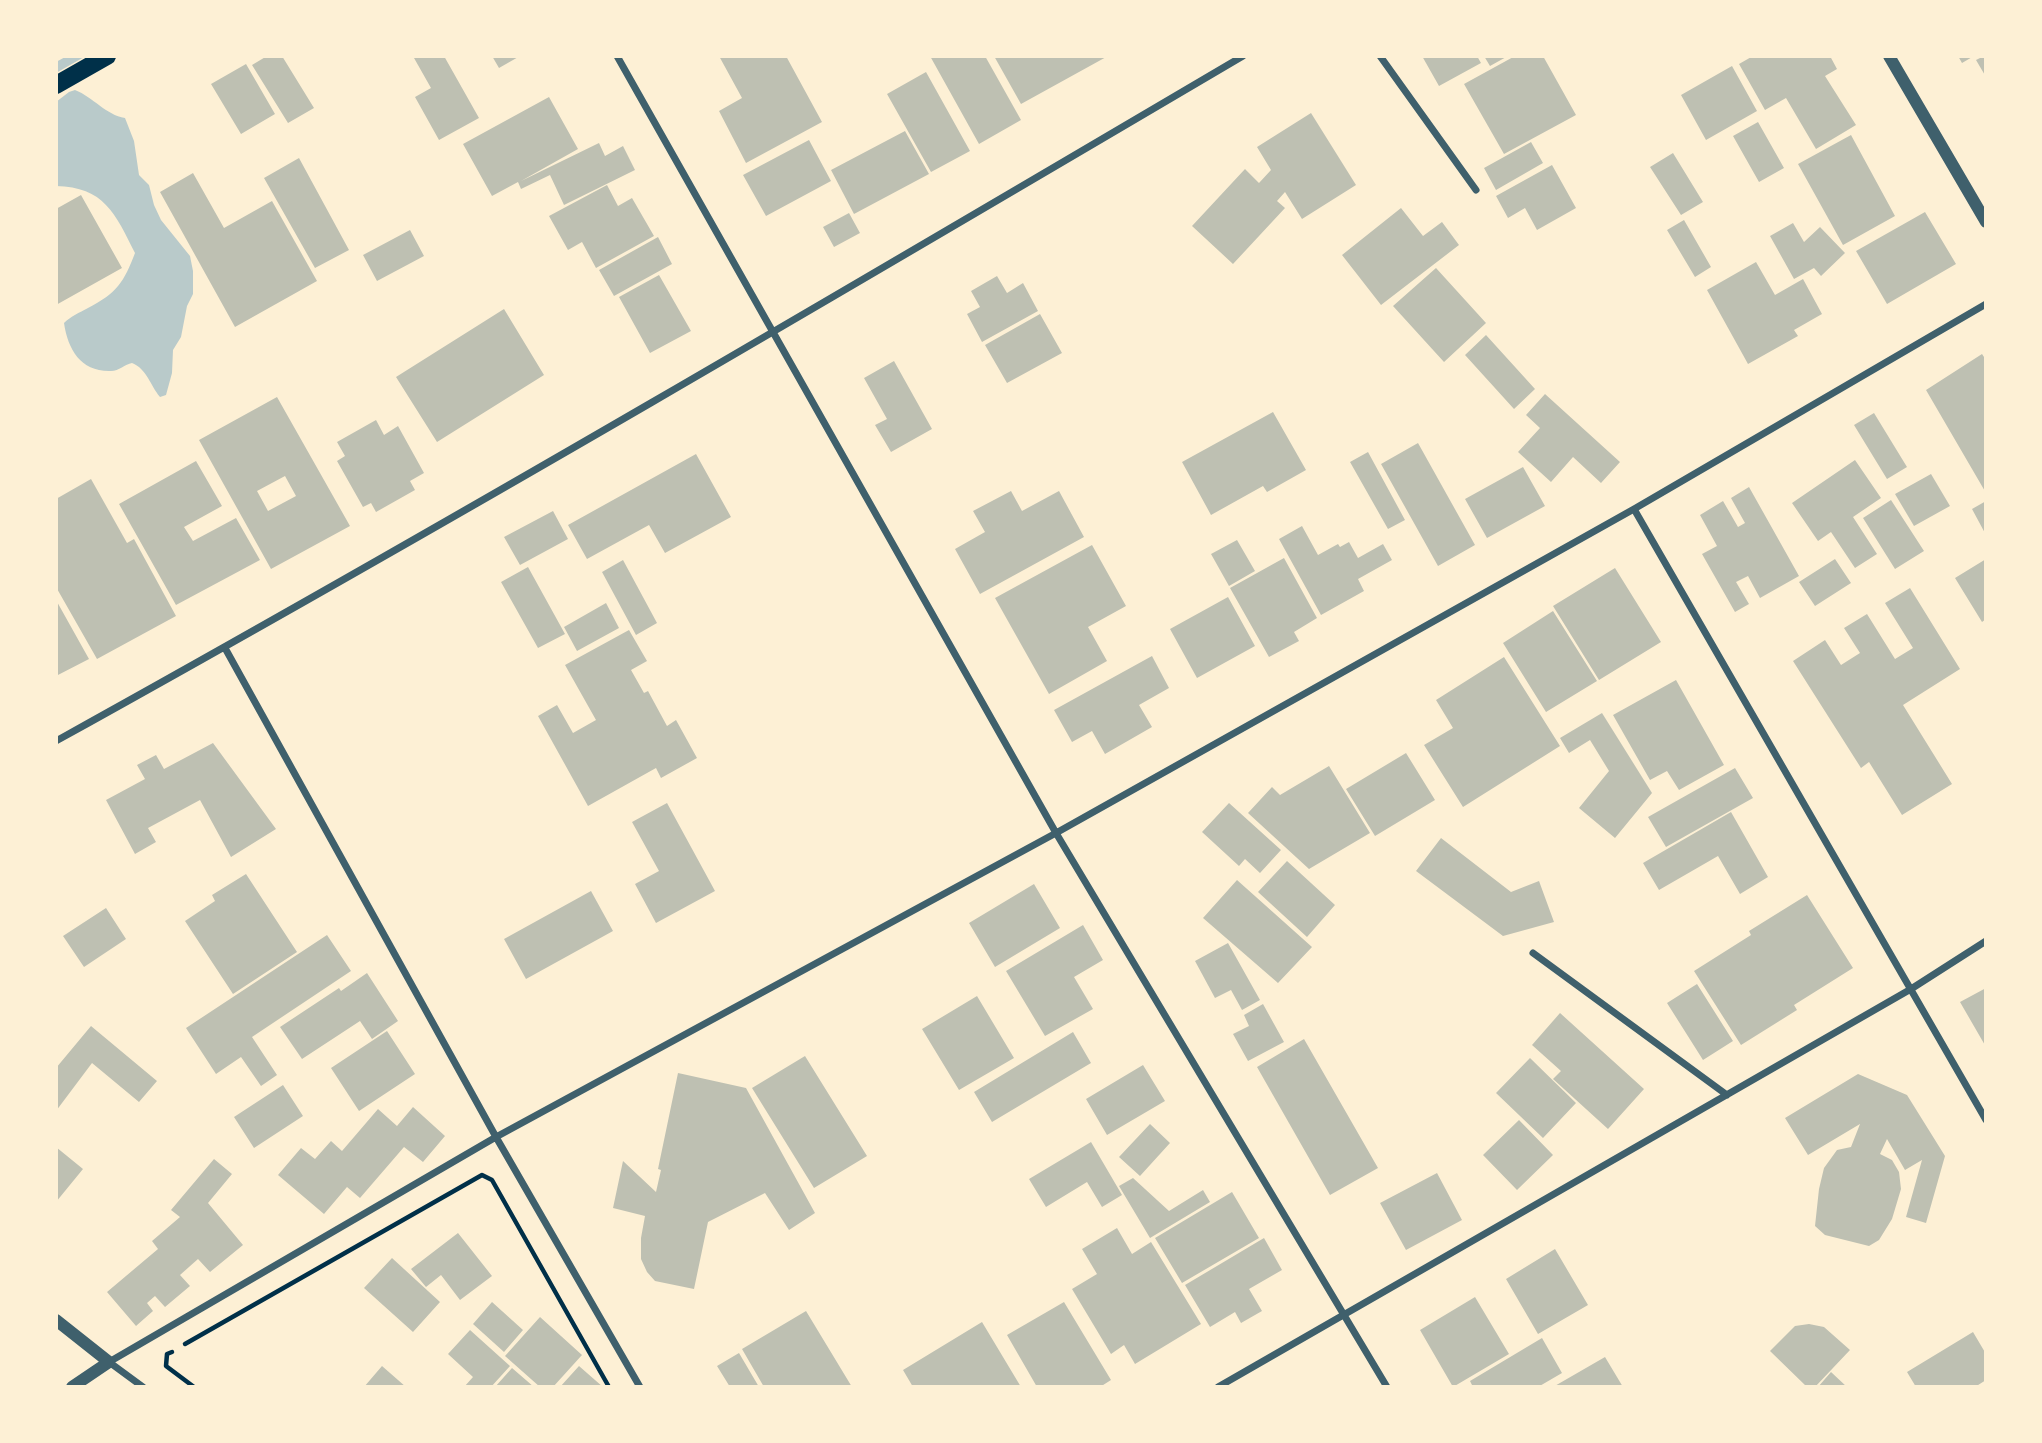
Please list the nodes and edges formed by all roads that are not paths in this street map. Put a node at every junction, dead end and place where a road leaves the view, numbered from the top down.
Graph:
1 (107, 56) edge
2 (617, 56) edge
3 (1243, 56) edge
4 (1380, 56) edge
5 (1889, 56) edge
6 (56, 85) edge
7 (1476, 190) dead end
8 (1986, 222) edge
9 (1986, 304) edge
10 (774, 333) junction
11 (1634, 509) junction
12 (225, 648) junction
13 (56, 741) edge
14 (1056, 833) junction
15 (1986, 941) edge
16 (1533, 953) dead end
17 (1911, 989) junction
18 (1727, 1095) junction
19 (1986, 1120) edge
20 (496, 1137) junction
21 (1344, 1315) junction
22 (56, 1320) edge
23 (109, 1362) junction
24 (72, 1387) edge
25 (143, 1387) edge
26 (640, 1387) edge
27 (1218, 1387) edge
28 (1387, 1387) edge

1 - 6 main road
2 - 10 street
3 - 10 street
4 - 7 street
5 - 8 street
9 - 11 street
10 - 12 street
10 - 14 street
11 - 14 street
11 - 17 street
12 - 13 street
12 - 20 street
14 - 20 street
14 - 21 street
15 - 17 street
16 - 18 street
17 - 18 street
17 - 19 street
18 - 21 street
20 - 23 street
20 - 26 street
21 - 27 street
21 - 28 street
22 - 23 street
23 - 24 street
23 - 25 street

